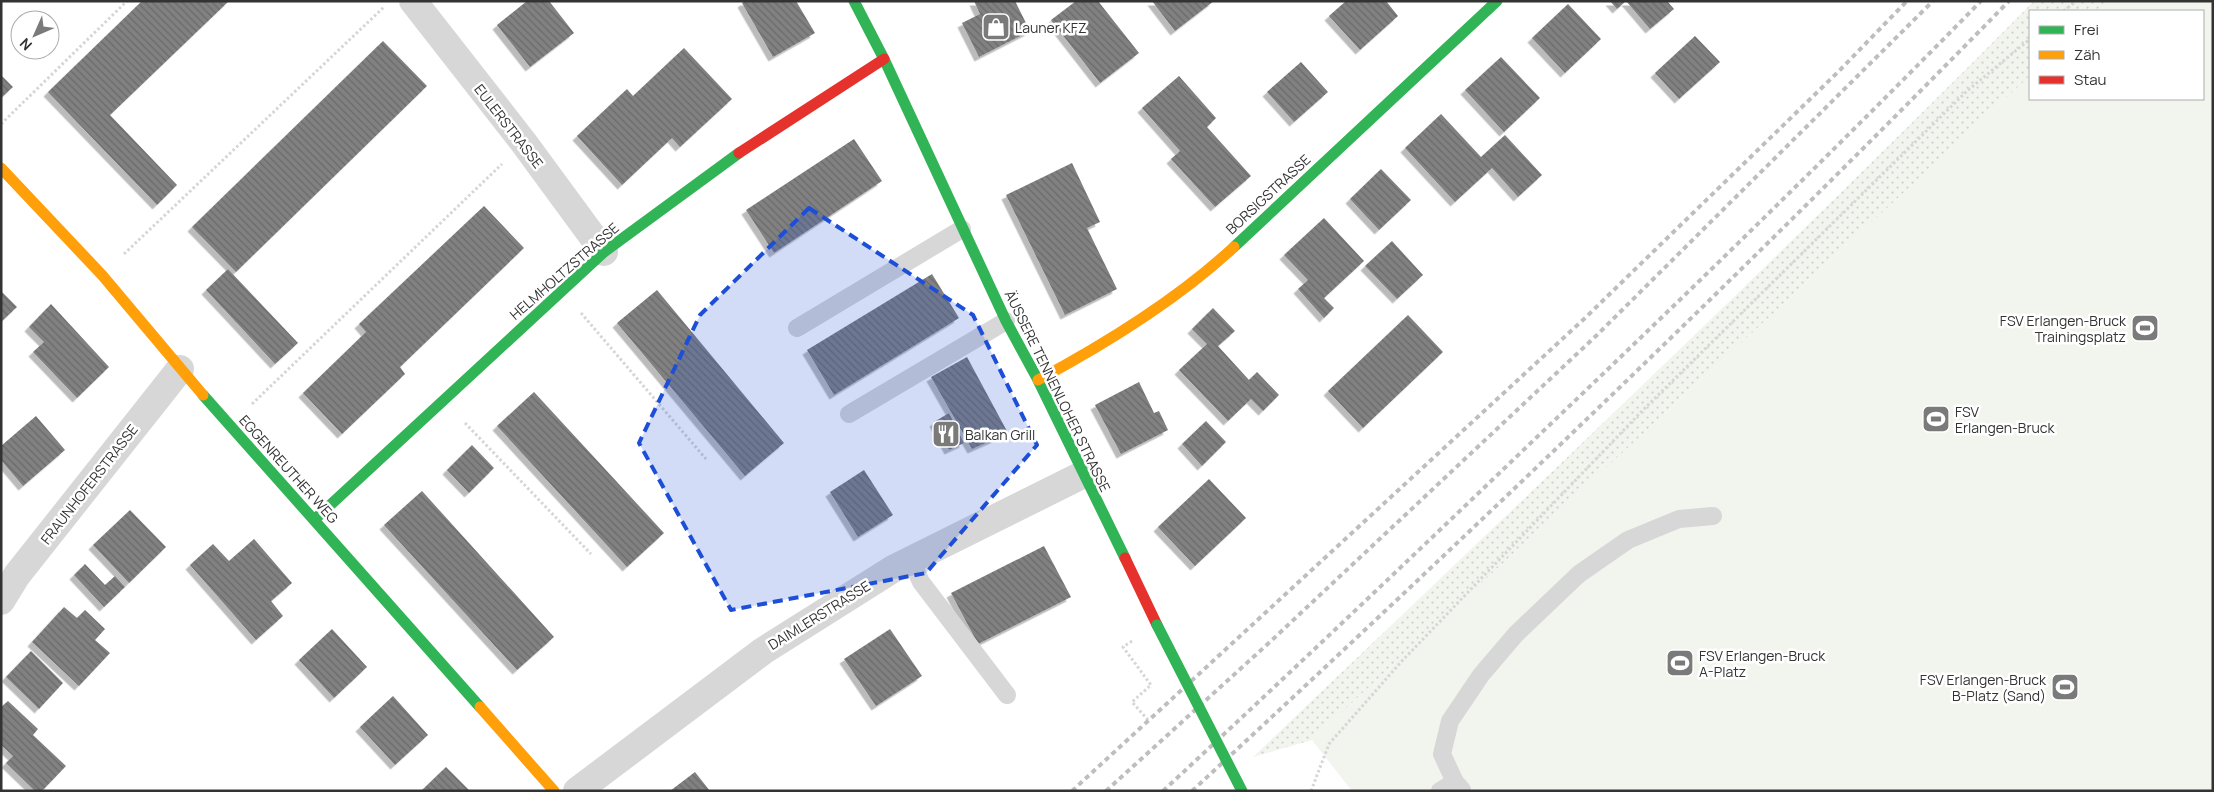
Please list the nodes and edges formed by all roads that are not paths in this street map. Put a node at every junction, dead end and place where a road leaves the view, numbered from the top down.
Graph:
1 (412, 1) edge
2 (854, 1) edge
3 (1497, 1) edge
4 (884, 59) junction
5 (1, 168) edge
6 (962, 229) junction
7 (604, 252) junction
8 (1006, 321) junction
9 (796, 328) dead end
10 (180, 369) junction
11 (1038, 380) junction
12 (849, 414) dead end
13 (1082, 475) junction
14 (1713, 516) dead end
15 (314, 520) junction
16 (911, 560) junction
17 (1, 601) edge
18 (1007, 695) dead end
19 (1452, 788) edge
20 (554, 791) edge
21 (577, 791) edge
22 (1242, 791) edge

1 - 7 street, EULERSTRASSE
2 - 4 street, ÄUSSERE TENNENLOHER STRASSE
3 - 11 street, BORSIGSTRASSE
4 - 6 street, ÄUSSERE TENNENLOHER STRASSE
4 - 7 street, HELMHOLTZSTRASSE
5 - 10 street, EGGENREUTHER WEG
6 - 8 street, ÄUSSERE TENNENLOHER STRASSE
6 - 9 lane
7 - 15 street, HELMHOLTZSTRASSE
8 - 11 street, ÄUSSERE TENNENLOHER STRASSE
8 - 12 lane
10 - 15 street, EGGENREUTHER WEG
10 - 17 street, FRAUNHOFERSTRASSE
11 - 13 street, ÄUSSERE TENNENLOHER STRASSE
13 - 16 street, DAIMLERSTRASSE
13 - 22 street, ÄUSSERE TENNENLOHER STRASSE, bridge
14 - 19 lane
15 - 20 street, EGGENREUTHER WEG
16 - 18 lane
16 - 21 street, DAIMLERSTRASSE

